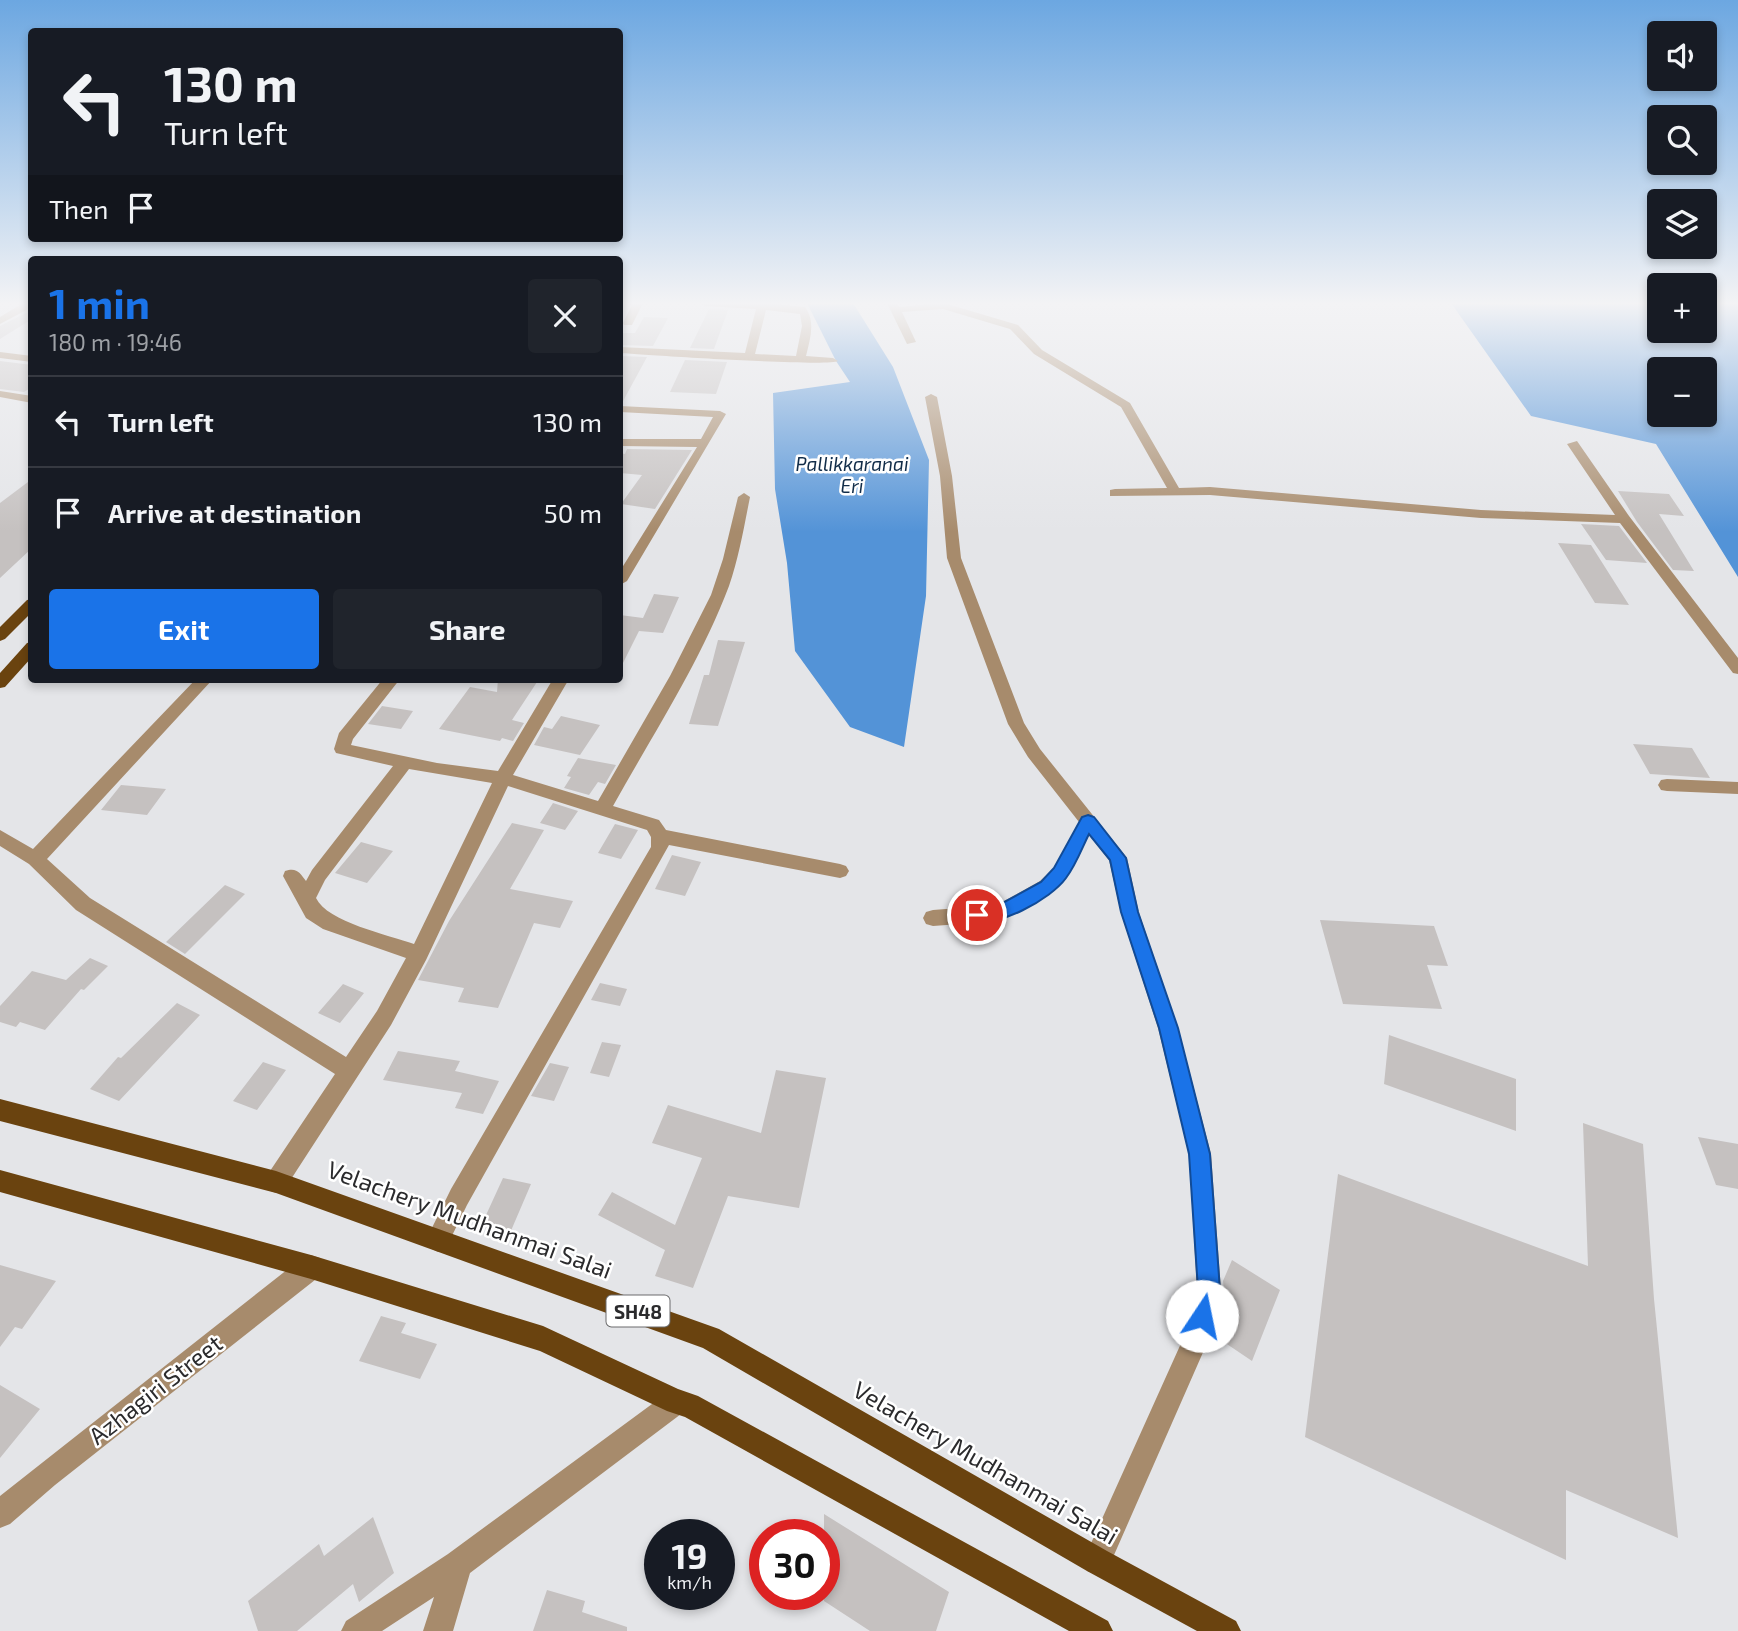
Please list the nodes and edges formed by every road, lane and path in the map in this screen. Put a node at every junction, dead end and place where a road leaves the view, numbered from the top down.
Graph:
1 (1083, 379) edge
2 (0, 394) edge
3 (931, 397) dead end
4 (28, 399) edge
5 (623, 409) edge
6 (623, 442) edge
7 (705, 443) junction
8 (1573, 444) dead end
9 (1176, 493) junction
10 (1115, 494) dead end
11 (744, 497) dead end
12 (1624, 519) junction
13 (623, 576) edge
14 (28, 607) edge
15 (0, 636) edge
16 (28, 652) edge
17 (1738, 669) edge
18 (0, 683) edge
19 (201, 683) edge
20 (389, 683) edge
21 (559, 683) edge
22 (405, 762) junction
23 (503, 778) junction
24 (1667, 785) dead end
25 (1738, 788) edge
26 (603, 808) junction
27 (1088, 821) junction
28 (660, 836) junction
29 (0, 837) edge
30 (35, 859) junction
31 (841, 871) dead end
32 (292, 876) dead end
33 (307, 898) junction
34 (933, 918) dead end
35 (419, 954) junction
36 (349, 1071) junction
37 (0, 1110) edge
38 (0, 1181) edge
39 (276, 1182) junction
40 (438, 1240) junction
41 (311, 1267) junction
42 (676, 1402) junction
43 (0, 1514) edge
44 (1097, 1561) junction
45 (458, 1564) junction
46 (356, 1631) edge
47 (438, 1631) edge
48 (1098, 1631) edge
49 (1226, 1631) edge

1 - 9 street
2 - 4 street
3 - 27 street
5 - 7 street
6 - 7 street
7 - 13 street
8 - 12 street
9 - 10 street
9 - 12 street
11 - 26 street
12 - 17 street
14 - 15 main road
16 - 18 main road
19 - 30 street
20 - 22 street
21 - 23 street
22 - 23 street
22 - 33 street
23 - 26 street
23 - 35 street
24 - 25 street
26 - 28 street
27 - 34 street
27 - 44 street
28 - 31 street
28 - 40 street
29 - 30 street
30 - 36 street
32 - 33 street
33 - 35 street
35 - 36 street
36 - 39 street
37 - 39 main road, Velachery Mudhanmai Salai / SH48
38 - 41 main road
39 - 40 main road, Velachery Mudhanmai Salai / SH48
40 - 44 main road, Velachery Mudhanmai Salai / SH48
41 - 42 main road
41 - 43 street, Azhagiri Street
42 - 45 street
42 - 48 main road
44 - 49 main road, Velachery Mudhanmai Salai / SH48
45 - 46 street
45 - 47 street

